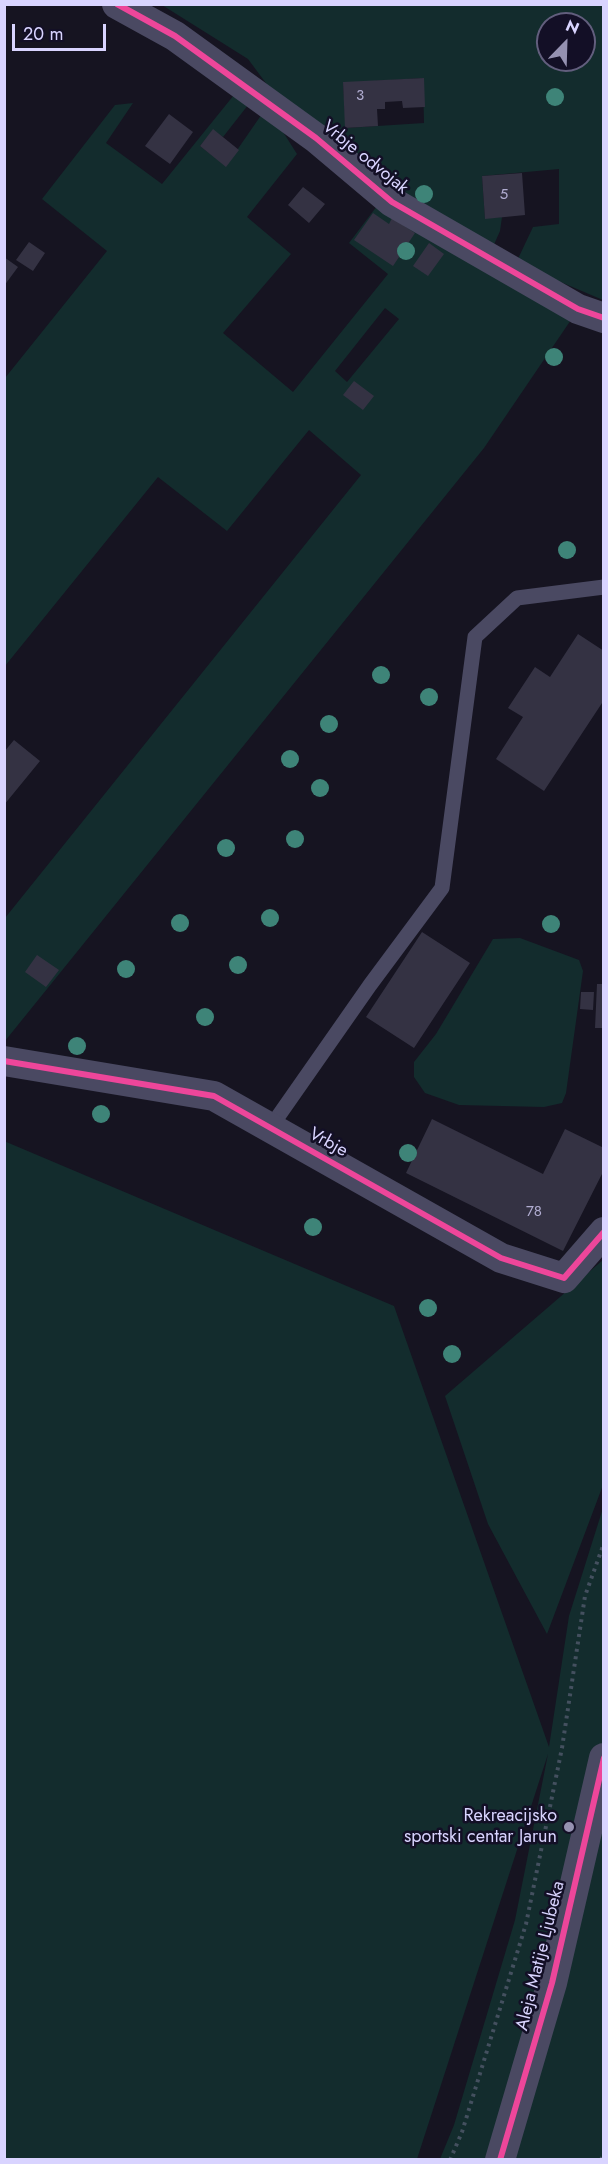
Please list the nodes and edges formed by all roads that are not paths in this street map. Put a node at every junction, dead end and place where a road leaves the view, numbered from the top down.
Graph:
1 (117, 4) edge
2 (603, 318) edge
3 (603, 587) edge
4 (4, 1061) edge
5 (270, 1128) junction
6 (603, 1232) edge
7 (603, 1758) edge
8 (500, 2160) edge

1 - 2 street, Vrbje odvojak
3 - 5 lane
4 - 5 street, Vrbje
5 - 6 street, Vrbje
7 - 8 street, Aleja Matije Ljubeka

